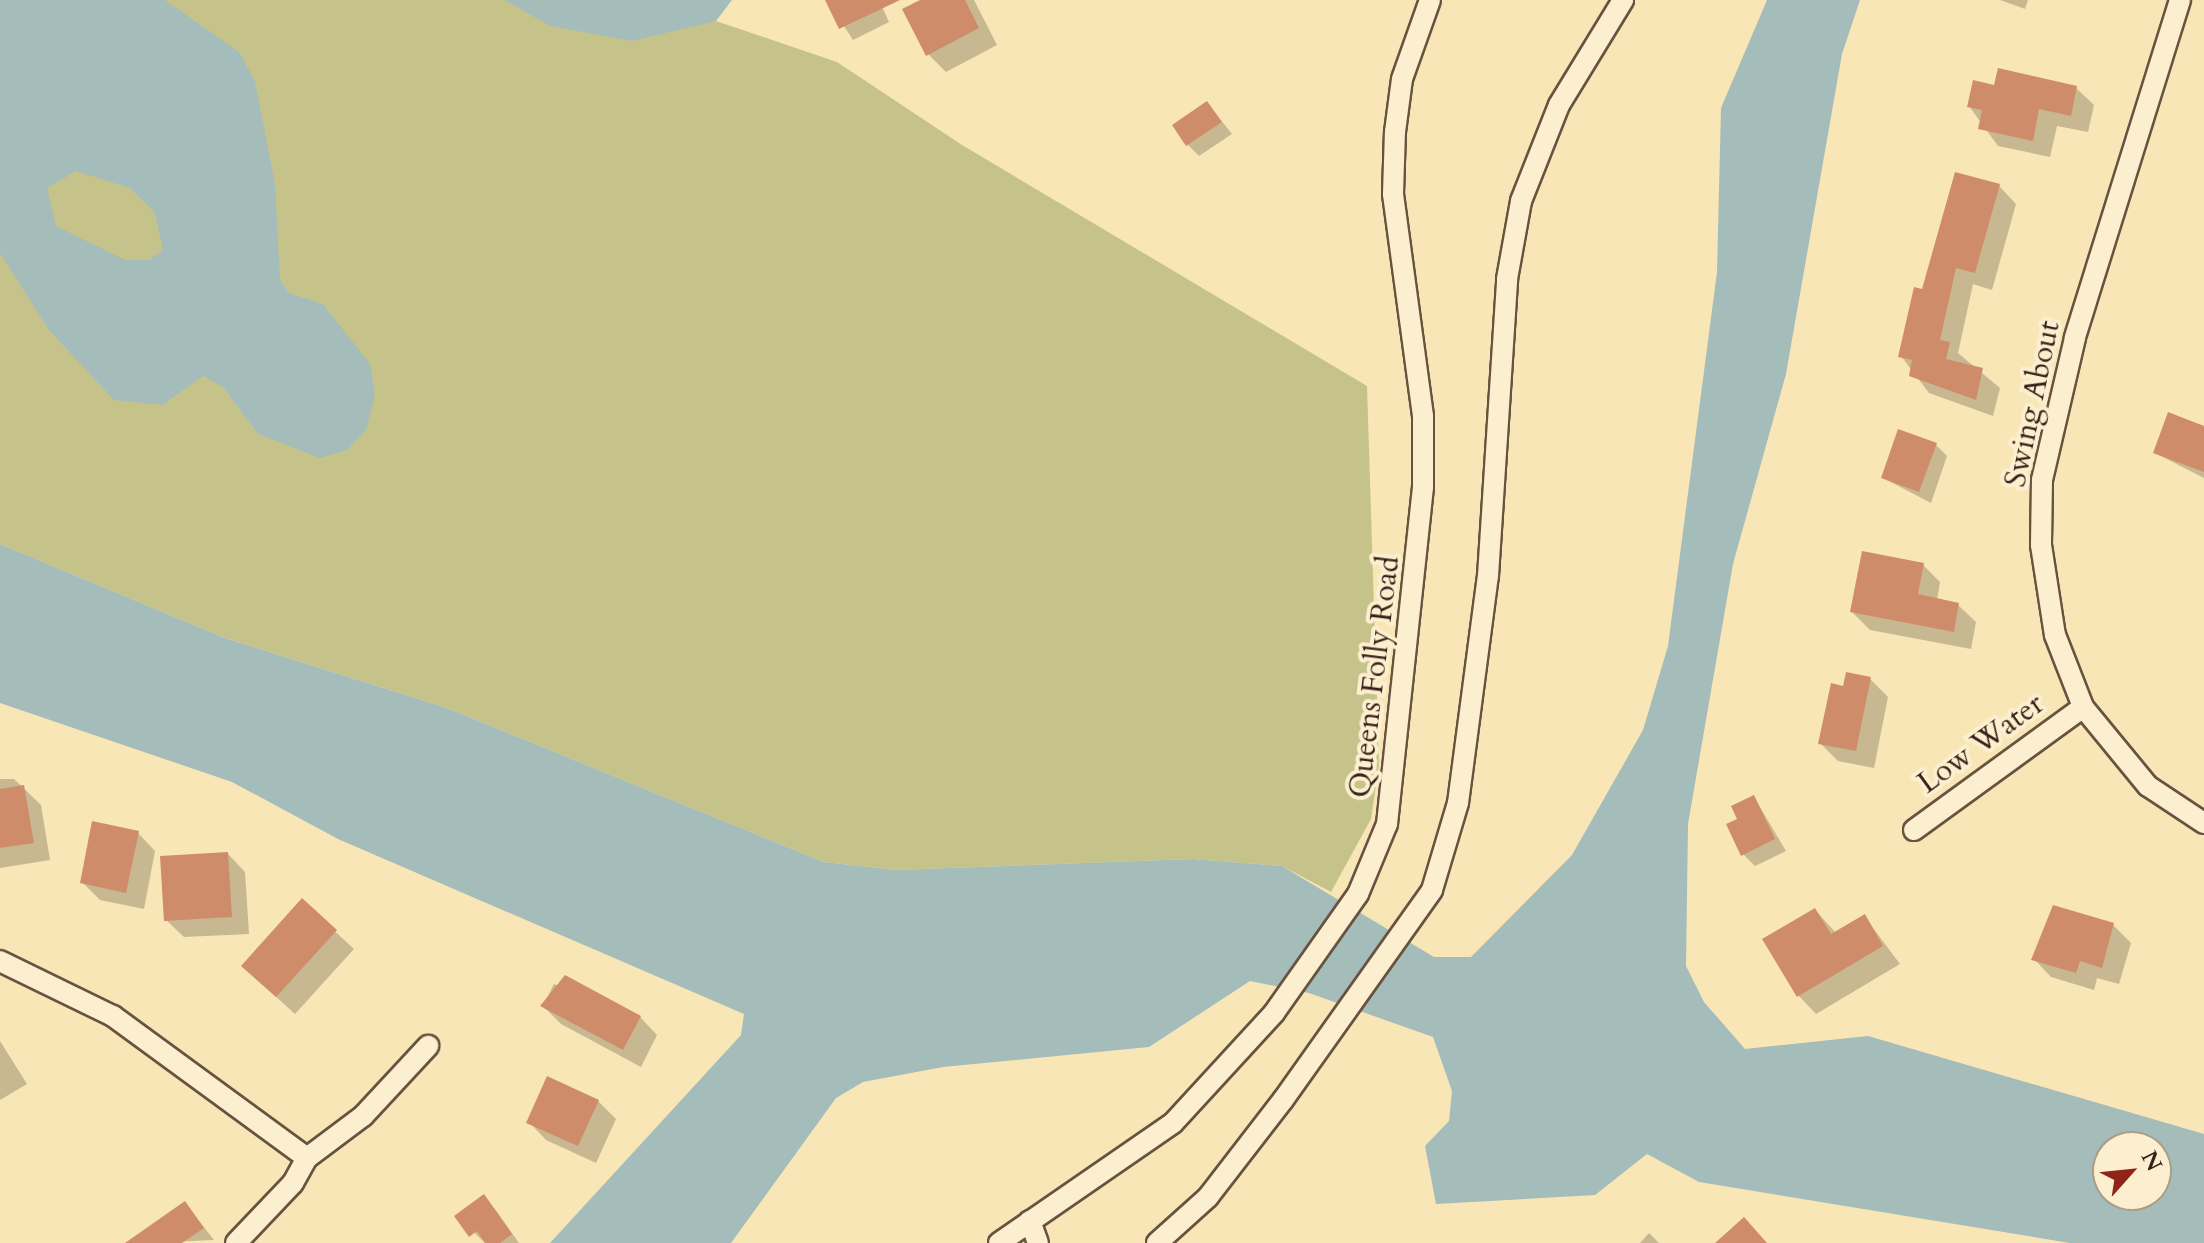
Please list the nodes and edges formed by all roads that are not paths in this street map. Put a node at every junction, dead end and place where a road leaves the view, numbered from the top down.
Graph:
1 (1430, 0) edge
2 (1623, 0) edge
3 (2180, 0) edge
4 (2083, 707) junction
5 (2204, 823) edge
6 (1914, 830) dead end
7 (0, 961) edge
8 (428, 1046) dead end
9 (307, 1158) junction
10 (1030, 1221) junction
11 (236, 1243) edge
12 (999, 1243) edge
13 (1038, 1243) edge
14 (1157, 1243) edge

1 - 10 street, Queens Folly Road
2 - 14 street
3 - 4 street, Swing About
4 - 5 street, Swing About
4 - 6 street, Low Water
7 - 9 street
8 - 9 street
9 - 11 street
10 - 12 street, Queens Folly Road
10 - 13 street

